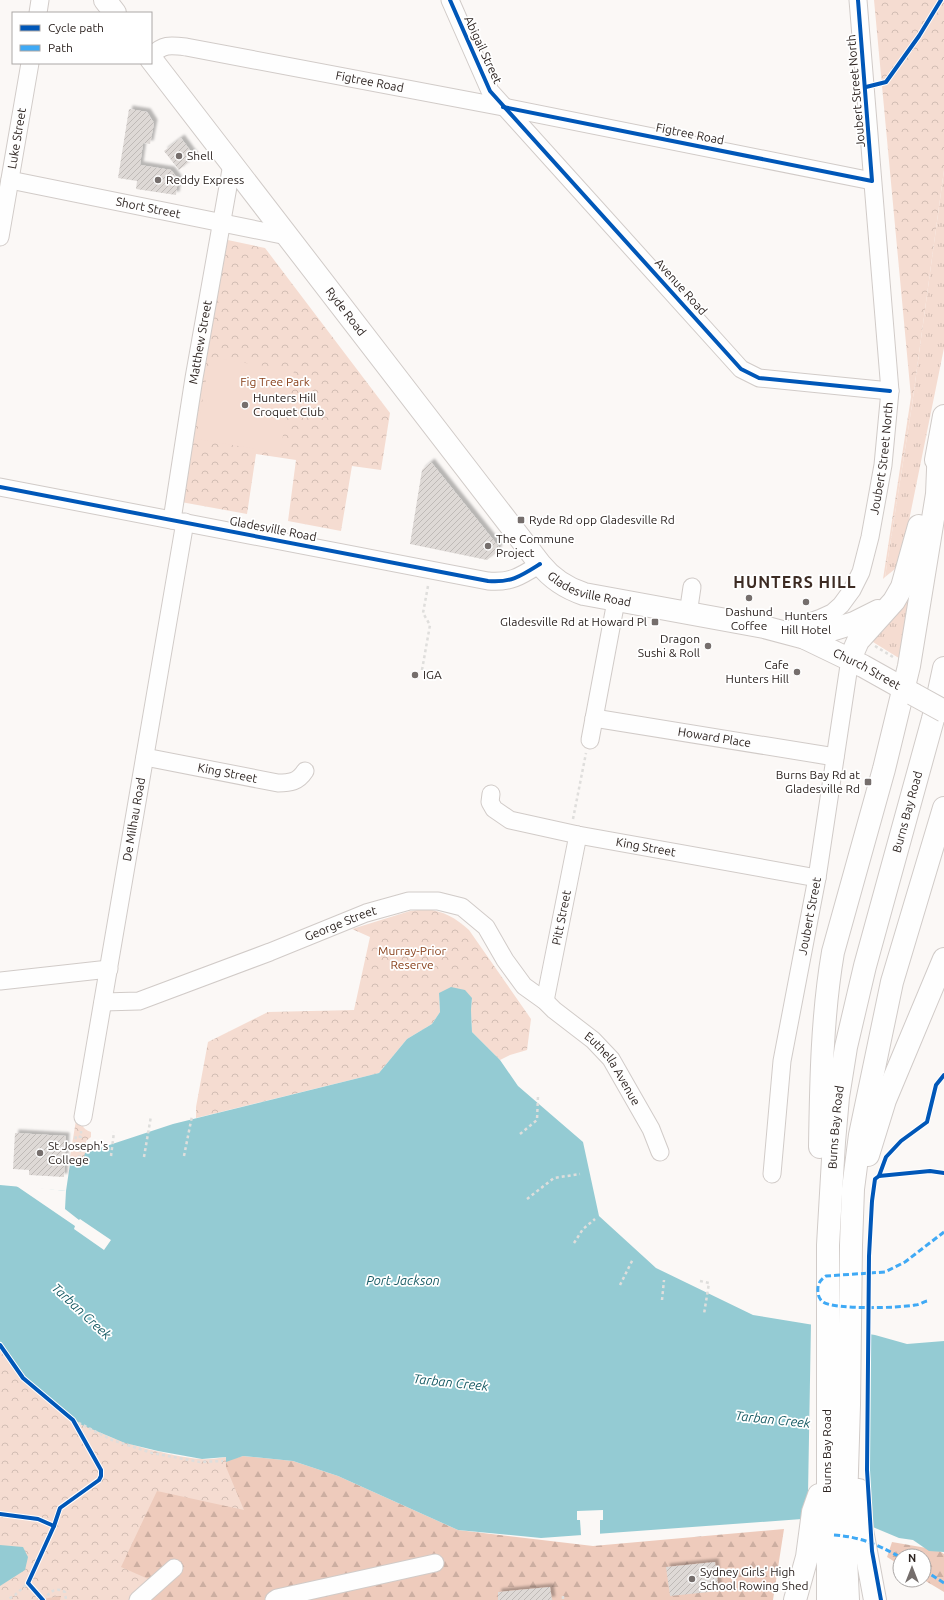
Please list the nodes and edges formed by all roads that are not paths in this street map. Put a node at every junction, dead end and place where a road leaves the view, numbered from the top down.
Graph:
1 (40, 0) edge
2 (105, 0) edge
3 (450, 0) edge
4 (858, 0) edge
5 (38, 12) edge
6 (114, 12) edge
7 (152, 55) edge
8 (152, 60) edge
9 (30, 64) edge
10 (503, 106) junction
11 (232, 164) junction
12 (10, 180) junction
13 (872, 181) junction
14 (220, 223) junction
15 (287, 236) junction
16 (0, 237) edge
17 (890, 391) junction
18 (944, 416) edge
19 (939, 446) junction
20 (0, 487) edge
21 (178, 521) junction
22 (540, 564) junction
23 (692, 587) dead end
24 (894, 600) junction
25 (616, 601) junction
26 (688, 614) junction
27 (773, 630) junction
28 (805, 638) junction
29 (850, 659) junction
30 (944, 668) edge
31 (909, 692) junction
32 (944, 711) edge
33 (594, 718) junction
34 (590, 740) road end
35 (145, 757) junction
36 (835, 757) junction
37 (305, 771) dead end
38 (491, 794) dead end
39 (944, 808) edge
40 (578, 835) junction
41 (817, 878) junction
42 (944, 959) edge
43 (109, 969) junction
44 (0, 982) edge
45 (545, 1001) junction
46 (103, 1002) junction
47 (84, 1117) road end
48 (660, 1152) dead end
49 (772, 1174) dead end
50 (851, 1245) junction
51 (828, 1246) junction
52 (849, 1405) junction
53 (827, 1473) junction
54 (435, 1563) dead end
55 (174, 1568) dead end
56 (138, 1600) edge
57 (274, 1600) edge
58 (795, 1600) edge
59 (828, 1600) edge
60 (848, 1600) edge
61 (874, 1600) edge

1 - 5 street
2 - 6 main road
3 - 10 street, Abigail Street
4 - 13 street, Joubert Street North
7 - 10 street, Figtree Road
8 - 11 main road, Ryde Road
9 - 12 street, Luke Street
10 - 13 street, Figtree Road
10 - 17 street, Avenue Road
11 - 14 street, Matthew Street
11 - 15 main road, Ryde Road
12 - 14 street, Short Street
12 - 16 street, Luke Street
13 - 17 street, Joubert Street North
14 - 15 street, Short Street
14 - 21 street, Matthew Street
15 - 22 main road, Ryde Road
17 - 27 street, Joubert Street North
18 - 19 main road
19 - 24 main road
19 - 31 main road
20 - 21 street, Gladesville Road
21 - 22 street, Gladesville Road
21 - 35 street, De Milhau Road
22 - 25 main road, Gladesville Road
23 - 26 street
24 - 28 main road
24 - 29 main road
25 - 26 main road, Gladesville Road
25 - 33 street
26 - 27 main road, Gladesville Road
27 - 28 main road, Church Street
28 - 29 main road, Church Street
29 - 31 main road, Church Street
29 - 36 street, Joubert Street
30 - 51 main road, Burns Bay Road
31 - 32 main road, Church Street, bridge
31 - 51 main road
33 - 34 street
33 - 36 street, Howard Place
35 - 37 street, King Street
35 - 43 street, De Milhau Road
36 - 41 street, Joubert Street
38 - 40 street, King Street
39 - 50 main road, Burns Bay Road
40 - 41 street, King Street
40 - 45 street, Pitt Street
41 - 49 street, Joubert Street
42 - 50 main road
43 - 44 street
43 - 46 street, De Milhau Road
45 - 46 street, George Street
45 - 48 street, Euthella Avenue
46 - 47 street, De Milhau Road
50 - 52 main road, Burns Bay Road
51 - 53 main road, Burns Bay Road
52 - 60 main road, Burns Bay Road
52 - 61 main road
53 - 58 main road
53 - 59 main road, Burns Bay Road
54 - 57 street
55 - 56 street

